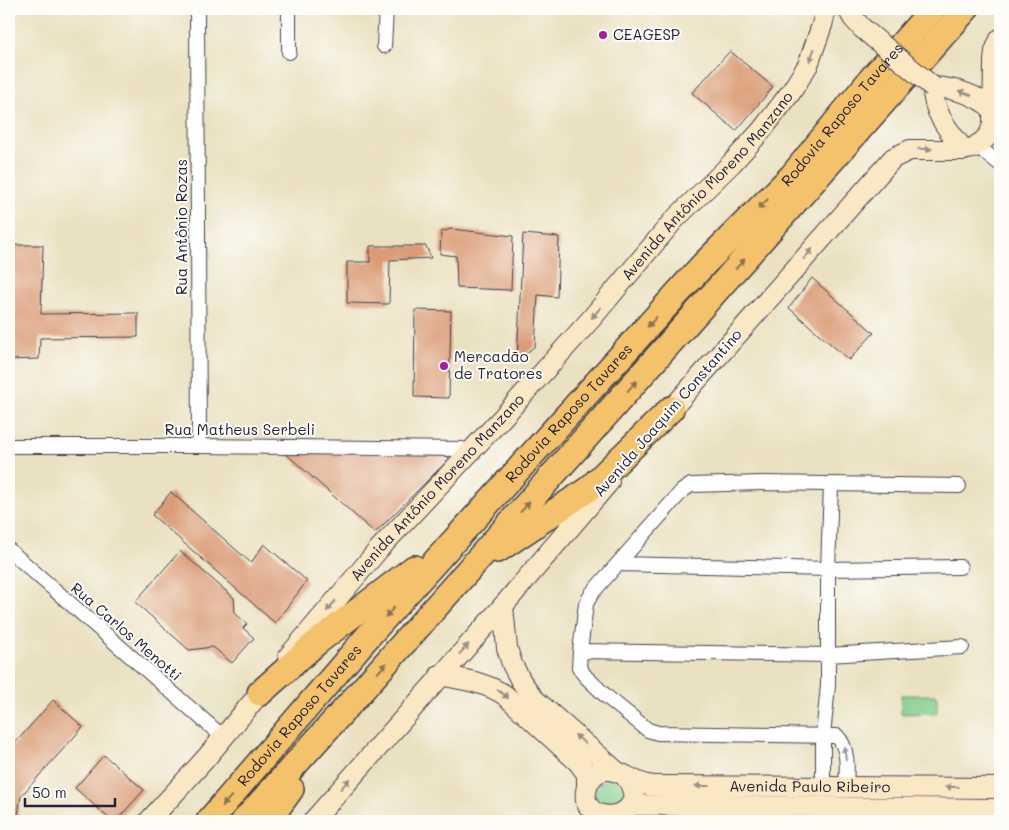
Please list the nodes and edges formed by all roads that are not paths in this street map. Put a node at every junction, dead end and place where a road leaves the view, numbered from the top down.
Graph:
1 (197, 9) edge
2 (288, 9) edge
3 (386, 9) edge
4 (826, 9) edge
5 (848, 9) edge
6 (933, 9) edge
7 (966, 9) edge
8 (864, 18) edge
9 (1000, 39) edge
10 (384, 46) dead end
11 (289, 52) dead end
12 (933, 86) junction
13 (996, 118) edge
14 (970, 148) junction
15 (1000, 164) edge
16 (672, 409) junction
17 (199, 446) junction
18 (9, 447) edge
19 (536, 450) junction
20 (470, 454) junction
21 (831, 485) junction
22 (959, 486) dead end
23 (9, 550) edge
24 (618, 564) junction
25 (960, 567) dead end
26 (471, 568) junction
27 (828, 569) junction
28 (503, 606) junction
29 (962, 647) dead end
30 (580, 651) junction
31 (828, 655) junction
32 (440, 675) junction
33 (260, 693) junction
34 (354, 699) junction
35 (823, 736) junction
36 (223, 737) junction
37 (620, 773) junction
38 (587, 785) junction
39 (823, 786) junction
40 (846, 786) junction
41 (1000, 788) edge
42 (830, 808) junction
43 (1000, 809) edge
44 (628, 813) edge
45 (149, 821) edge
46 (209, 821) edge
47 (244, 821) edge
48 (268, 821) edge
49 (313, 821) edge
50 (814, 821) edge

1 - 17 street, Rua Antônio Rozas
2 - 11 street
3 - 10 street
4 -> 20 street, Avenida Antônio Moreno Manzano
5 - 8 street
6 -> 19 highway, Rodovia Raposo Tavares
26 -> 7 highway, Rodovia Raposo Tavares
8 - 12 street, bridge
9 - 13 street
13 -> 12 street
12 - 14 street
13 - 14 street
14 - 15 street
16 -> 14 street, Avenida Joaquim Constantino
16 - 26 highway
16 - 28 street, Avenida Joaquim Constantino
17 - 18 street, Rua Matheus Serbeli
17 - 20 street, Rua Matheus Serbeli
19 - 33 highway
19 -> 46 highway, Rodovia Raposo Tavares
20 -> 33 street, Avenida Antônio Moreno Manzano
21 - 22 street
21 - 24 street
21 - 27 street
23 - 36 street, Rua Carlos Menotti
24 - 27 street
24 - 30 street
25 - 27 street
34 -> 26 highway, Rodovia Raposo Tavares
27 - 31 street
32 -> 28 street, Avenida Joaquim Constantino
37 -> 28 street, Avenida Paulo Ribeiro
29 - 31 street
30 - 31 street
30 - 35 street
31 - 35 street
32 -> 38 street
49 -> 32 street, Avenida Joaquim Constantino
33 - 36 street, Avenida Antônio Moreno Manzano
34 - 47 highway, Rodovia Raposo Tavares
34 - 48 highway
35 - 39 street
40 -> 35 street
36 - 45 street, Avenida Antônio Moreno Manzano
37 - 38 street
39 -> 37 street, Avenida Paulo Ribeiro
37 - 44 street
38 - 44 street
39 - 40 street, Avenida Paulo Ribeiro
41 -> 40 street, Avenida Paulo Ribeiro
42 - 43 street
42 - 44 street
42 - 50 street

